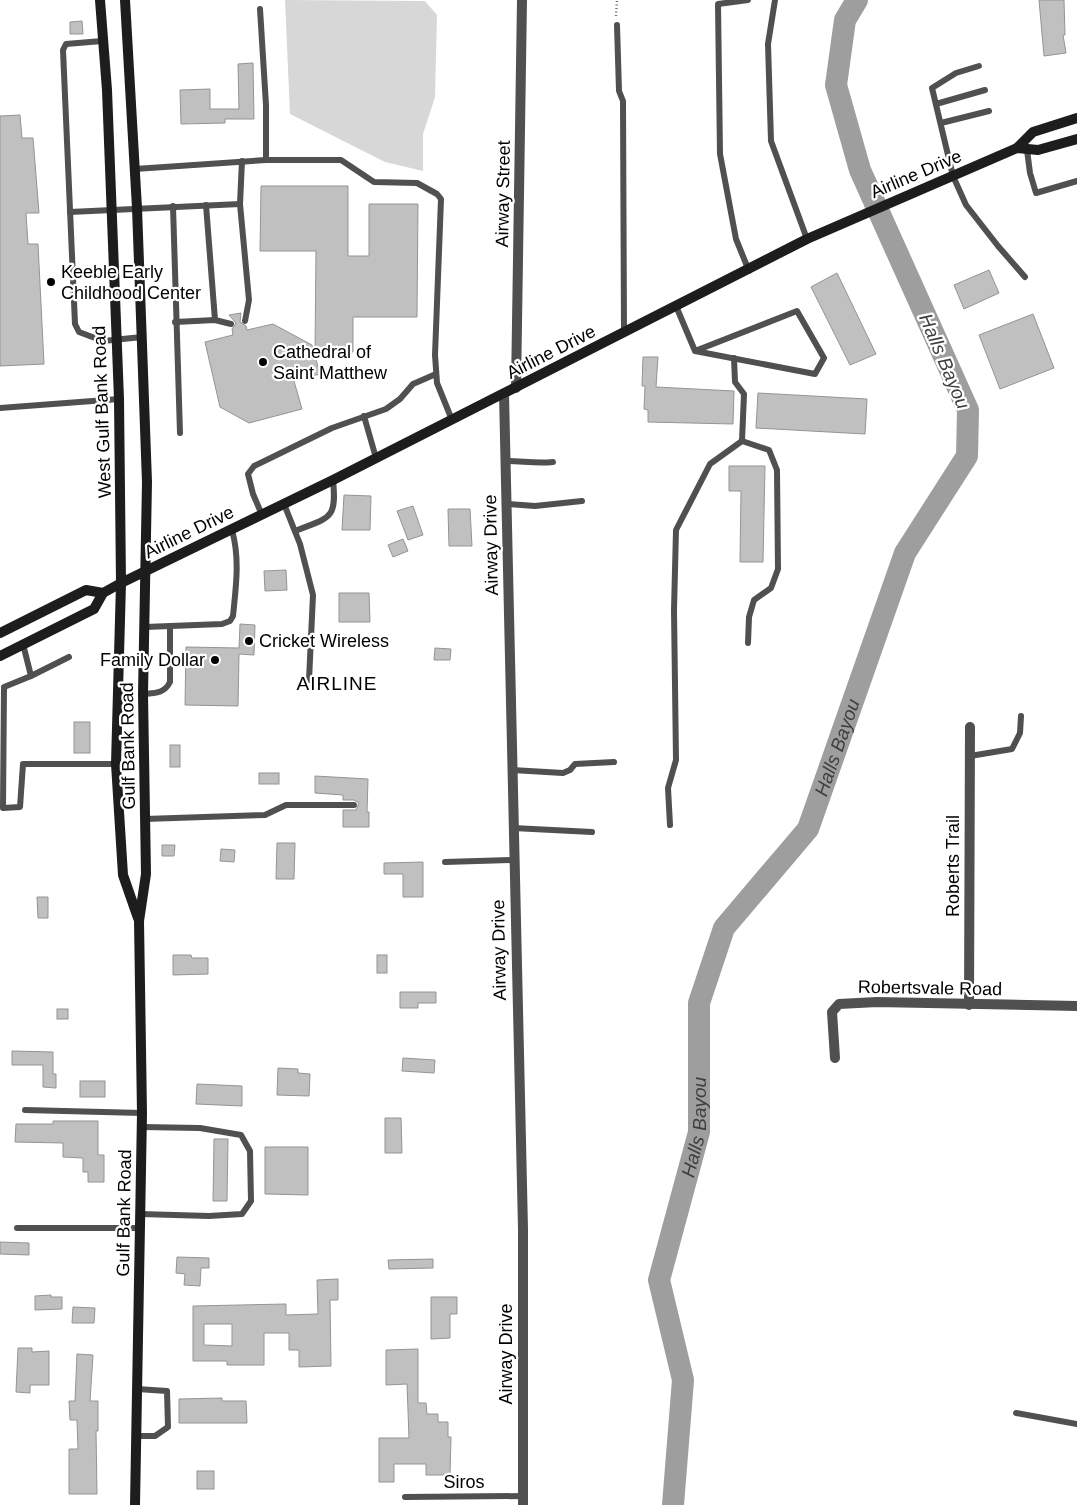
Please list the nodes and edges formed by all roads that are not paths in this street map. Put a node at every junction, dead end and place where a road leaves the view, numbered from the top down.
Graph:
1 (100, 0) edge
2 (125, 0) edge
3 (522, 0) edge
4 (748, 0) edge
5 (775, 0) edge
6 (260, 9) dead end
7 (617, 25) road end
8 (102, 40) junction
9 (979, 66) dead end
10 (985, 90) dead end
11 (936, 104) junction
12 (989, 111) dead end
13 (1077, 118) edge
14 (941, 123) junction
15 (1077, 139) edge
16 (1022, 149) junction
17 (266, 160) junction
18 (242, 161) junction
19 (136, 169) junction
20 (953, 176) junction
21 (1077, 181) edge
22 (240, 204) junction
23 (206, 205) junction
24 (172, 206) junction
25 (137, 208) junction
26 (111, 209) junction
27 (70, 212) junction
28 (807, 239) junction
29 (749, 271) junction
30 (1025, 277) dead end
31 (676, 306) junction
32 (215, 320) junction
33 (245, 321) dead end
34 (175, 322) junction
35 (230, 324) dead end
36 (624, 333) junction
37 (142, 337) junction
38 (116, 339) junction
39 (695, 350) junction
40 (734, 358) junction
41 (436, 374) junction
42 (516, 388) junction
43 (504, 394) junction
44 (119, 399) junction
45 (0, 408) edge
46 (364, 416) junction
47 (452, 420) junction
48 (180, 433) dead end
49 (742, 442) junction
50 (376, 458) junction
51 (506, 461) junction
52 (553, 462) dead end
53 (333, 480) junction
54 (582, 501) dead end
55 (284, 504) junction
56 (507, 504) junction
57 (262, 515) junction
58 (232, 530) junction
59 (295, 531) junction
60 (146, 571) junction
61 (121, 583) junction
62 (103, 593) junction
63 (170, 626) junction
64 (145, 627) junction
65 (0, 633) edge
66 (748, 643) dead end
67 (23, 644) junction
68 (0, 656) edge
69 (69, 657) dead end
70 (31, 676) junction
71 (309, 680) dead end
72 (143, 694) junction
73 (1021, 716) dead end
74 (970, 727) dead end
75 (970, 756) junction
76 (614, 762) dead end
77 (116, 764) junction
78 (512, 770) junction
79 (354, 805) dead end
80 (145, 819) junction
81 (670, 825) dead end
82 (513, 828) junction
83 (592, 832) dead end
84 (514, 860) junction
85 (445, 862) dead end
86 (139, 921) junction
87 (969, 1005) junction
88 (1077, 1006) edge
89 (835, 1058) dead end
90 (25, 1110) dead end
91 (142, 1113) junction
92 (142, 1127) junction
93 (140, 1214) junction
94 (17, 1228) dead end
95 (140, 1228) junction
96 (137, 1389) junction
97 (1016, 1413) dead end
98 (1077, 1424) edge
99 (136, 1436) junction
100 (405, 1497) dead end
101 (523, 1501) edge
102 (135, 1505) edge

1 - 8 main road, West Gulf Bank Road
2 - 19 main road
3 - 42 street, Airway Street
4 - 29 lane
5 - 28 lane
6 - 17 lane
7 - 36 lane
8 - 26 main road, West Gulf Bank Road
8 - 27 lane
9 - 11 lane
10 - 11 lane
11 - 14 lane
12 - 14 lane
13 - 16 main road, Airline Drive
14 - 20 lane
15 - 16 main road, Airline Drive
16 - 20 main road, Airline Drive
16 - 21 lane
17 - 18 lane
17 - 41 lane
18 - 19 lane
18 - 22 lane
19 - 25 main road
20 - 28 main road, Airline Drive
20 - 30 lane
22 - 23 lane
22 - 33 lane
23 - 24 lane
23 - 32 lane
24 - 25 lane
24 - 34 lane
25 - 26 lane
25 - 37 main road
26 - 27 lane
26 - 38 main road, West Gulf Bank Road
27 - 38 lane
28 - 29 main road, Airline Drive
29 - 31 main road, Airline Drive
31 - 36 main road, Airline Drive
31 - 39 lane
32 - 34 lane
32 - 35 lane
34 - 48 lane
36 - 42 main road, Airline Drive
37 - 38 lane
37 - 60 main road
38 - 44 main road, West Gulf Bank Road
39 - 40 lane
39 - 40 lane
40 - 49 lane
41 - 46 lane
41 - 47 lane
42 - 43 main road, Airline Drive
43 - 47 main road, Airline Drive
43 - 51 street, Airway Drive
44 - 45 lane
44 - 61 main road, West Gulf Bank Road
46 - 50 lane
46 - 57 lane
47 - 50 main road, Airline Drive
49 - 66 lane
49 - 81 lane
50 - 53 main road, Airline Drive
51 - 52 lane
51 - 56 street, Airway Drive
53 - 55 main road, Airline Drive
53 - 59 lane
54 - 56 lane
55 - 57 main road, Airline Drive
55 - 59 lane
56 - 78 street, Airway Drive
57 - 58 main road, Airline Drive
58 - 60 main road, Airline Drive
58 - 63 lane
59 - 71 lane
60 - 61 main road, Airline Drive
60 - 64 main road, Gulf Bank Road
61 - 62 main road, Airline Drive
61 - 77 main road, Gulf Bank Road
62 - 65 main road, Airline Drive
62 - 67 main road, Airline Drive
63 - 64 lane
63 - 72 lane
64 - 72 main road, Gulf Bank Road
67 - 68 main road, Airline Drive
67 - 70 lane
69 - 70 lane
70 - 77 lane
72 - 80 main road, Gulf Bank Road
73 - 75 lane
74 - 75 street, Roberts Trail
75 - 87 street, Roberts Trail
76 - 78 lane
77 - 86 main road, Gulf Bank Road
78 - 82 street, Airway Drive
79 - 80 lane
80 - 86 main road, Gulf Bank Road
82 - 83 lane
82 - 84 street, Airway Drive
84 - 85 lane
84 - 101 street, Airway Drive
86 - 91 main road, Gulf Bank Road
87 - 88 street, Robertsvale Road
87 - 89 street, Robertsvale Road
90 - 91 lane
91 - 92 main road, Gulf Bank Road
92 - 93 main road, Gulf Bank Road
92 - 93 lane
93 - 95 main road, Gulf Bank Road
94 - 95 lane
95 - 96 main road, Gulf Bank Road
96 - 99 main road, Gulf Bank Road
96 - 99 lane
97 - 98 lane
99 - 102 main road, Gulf Bank Road
100 - 101 lane, Siros

